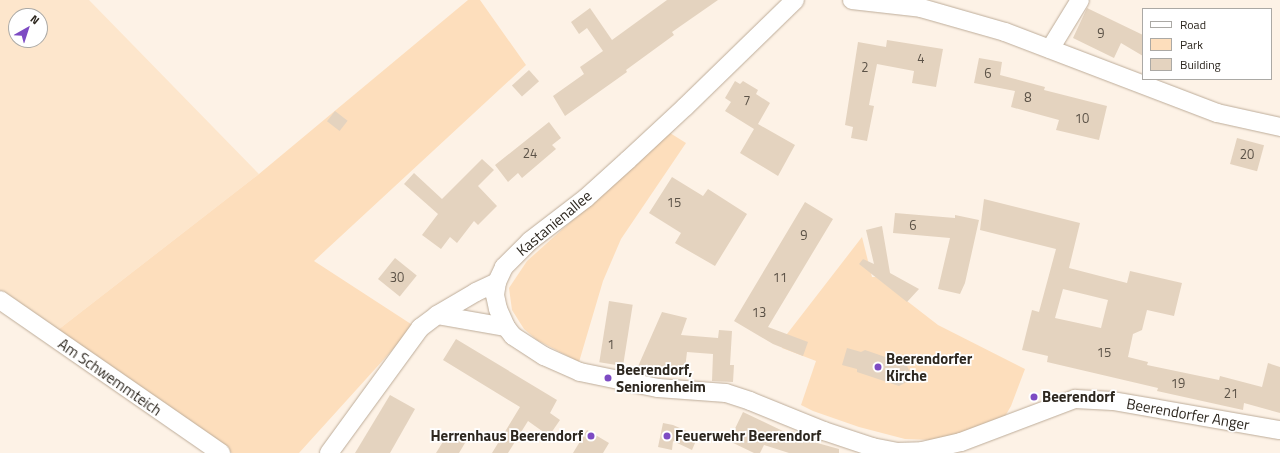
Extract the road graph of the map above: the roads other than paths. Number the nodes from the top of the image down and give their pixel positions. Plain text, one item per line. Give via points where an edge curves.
1 (795, 0) edge
2 (852, 0) edge
3 (1080, 0) edge
4 (1050, 49) junction
5 (1280, 127) edge
6 (497, 282) junction
7 (0, 300) edge
8 (437, 315) junction
9 (506, 327) junction
10 (1280, 430) edge
11 (221, 453) edge
12 (329, 453) edge

1 - 6 street, Kastanienallee via 628,160 586,198 530,241 504,267
2 - 4 street via 921,8 1005,32
3 - 4 street
4 - 5 street via 1217,113
6 - 8 street
6 - 9 street, Beerendorfer Anger via 495,295
7 - 11 street, Am Schwemmteich
8 - 9 street
8 - 12 street via 420,328
9 - 10 street, Beerendorfer Anger via 514,336 544,356 580,372 658,388 726,393 824,431 872,447 897,452 961,442 1075,399 1113,401

